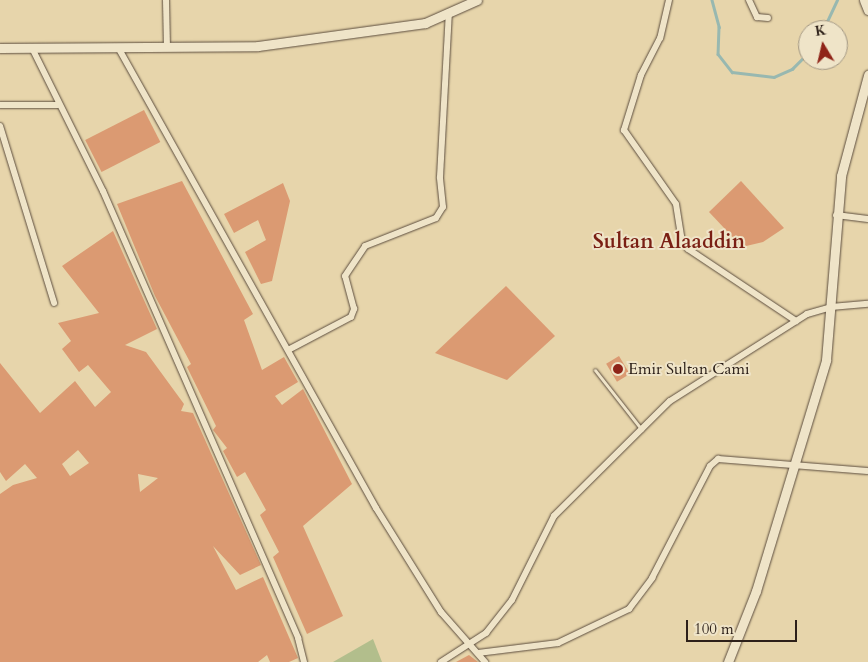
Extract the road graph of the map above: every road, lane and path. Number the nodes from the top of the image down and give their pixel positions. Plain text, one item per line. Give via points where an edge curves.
1 (166, 0) edge
2 (477, 0) edge
3 (668, 0) edge
4 (749, 0) edge
5 (864, 0) edge
6 (868, 10) edge
7 (449, 12) junction
8 (768, 18) dead end
9 (0, 48) edge
10 (32, 48) junction
11 (167, 48) junction
12 (119, 49) junction
13 (868, 75) edge
14 (0, 105) edge
15 (58, 105) junction
16 (0, 126) edge
17 (836, 215) junction
18 (868, 220) edge
19 (54, 303) dead end
20 (868, 304) edge
21 (831, 306) junction
22 (796, 321) junction
23 (290, 349) junction
24 (595, 370) dead end
25 (642, 430) junction
26 (796, 465) junction
27 (868, 471) edge
28 (471, 642) junction
29 (478, 652) junction
30 (304, 662) edge
31 (441, 662) edge
32 (486, 662) edge
33 (728, 662) edge

1 - 11 street
2 - 7 street
3 - 22 street via 660,38 641,75 624,130 676,204 682,240 688,249
4 - 8 street via 757,17
5 - 6 street
7 - 11 street via 425,23 339,36 258,46
7 - 23 street via 440,177 444,207 436,218 365,246 345,276 354,309 351,317
9 - 10 street
10 - 12 street
10 - 15 street
11 - 12 street
12 - 23 street
13 - 17 street via 847,146
14 - 15 street
15 - 30 street via 103,191 298,638
16 - 19 street
17 - 18 street
17 - 21 street
20 - 21 street
21 - 22 street
21 - 26 street via 826,360
22 - 25 street via 670,401
23 - 28 street via 376,508 441,612
24 - 25 lane
25 - 28 street via 554,516 512,600 486,634
26 - 27 street
26 - 29 street via 718,460 710,466 652,578 629,609 558,643
26 - 33 street
28 - 29 street
28 - 31 street
29 - 32 street

